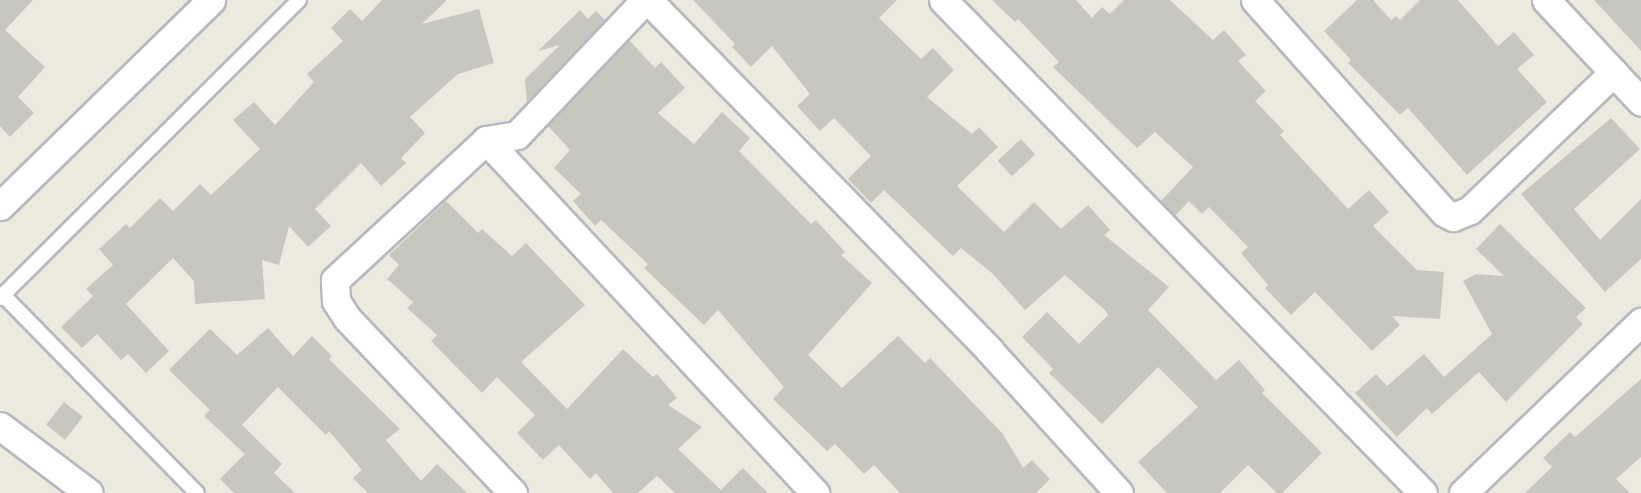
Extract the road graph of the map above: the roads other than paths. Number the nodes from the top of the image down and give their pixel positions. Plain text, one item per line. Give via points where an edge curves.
1 (211, 0) edge
2 (299, 0) edge
3 (647, 0) edge
4 (943, 0) edge
5 (1255, 0) edge
6 (1546, 0) edge
7 (1614, 72) junction
8 (1641, 102) edge
9 (486, 140) junction
10 (0, 206) edge
11 (2, 297) edge
12 (1641, 322) edge
13 (0, 426) edge
14 (89, 493) edge
15 (197, 493) edge
16 (513, 493) edge
17 (814, 493) edge
18 (1119, 493) edge
19 (1423, 493) edge
20 (1463, 493) edge

1 - 10 street
2 - 11 lane
3 - 9 street via 517,135
3 - 18 street via 989,350
4 - 19 street
5 - 7 street via 1445,213 1453,217 1470,210
6 - 7 street
7 - 8 street
9 - 16 street via 335,280 336,301 347,318
9 - 17 street
11 - 15 lane
12 - 20 street
13 - 14 street

